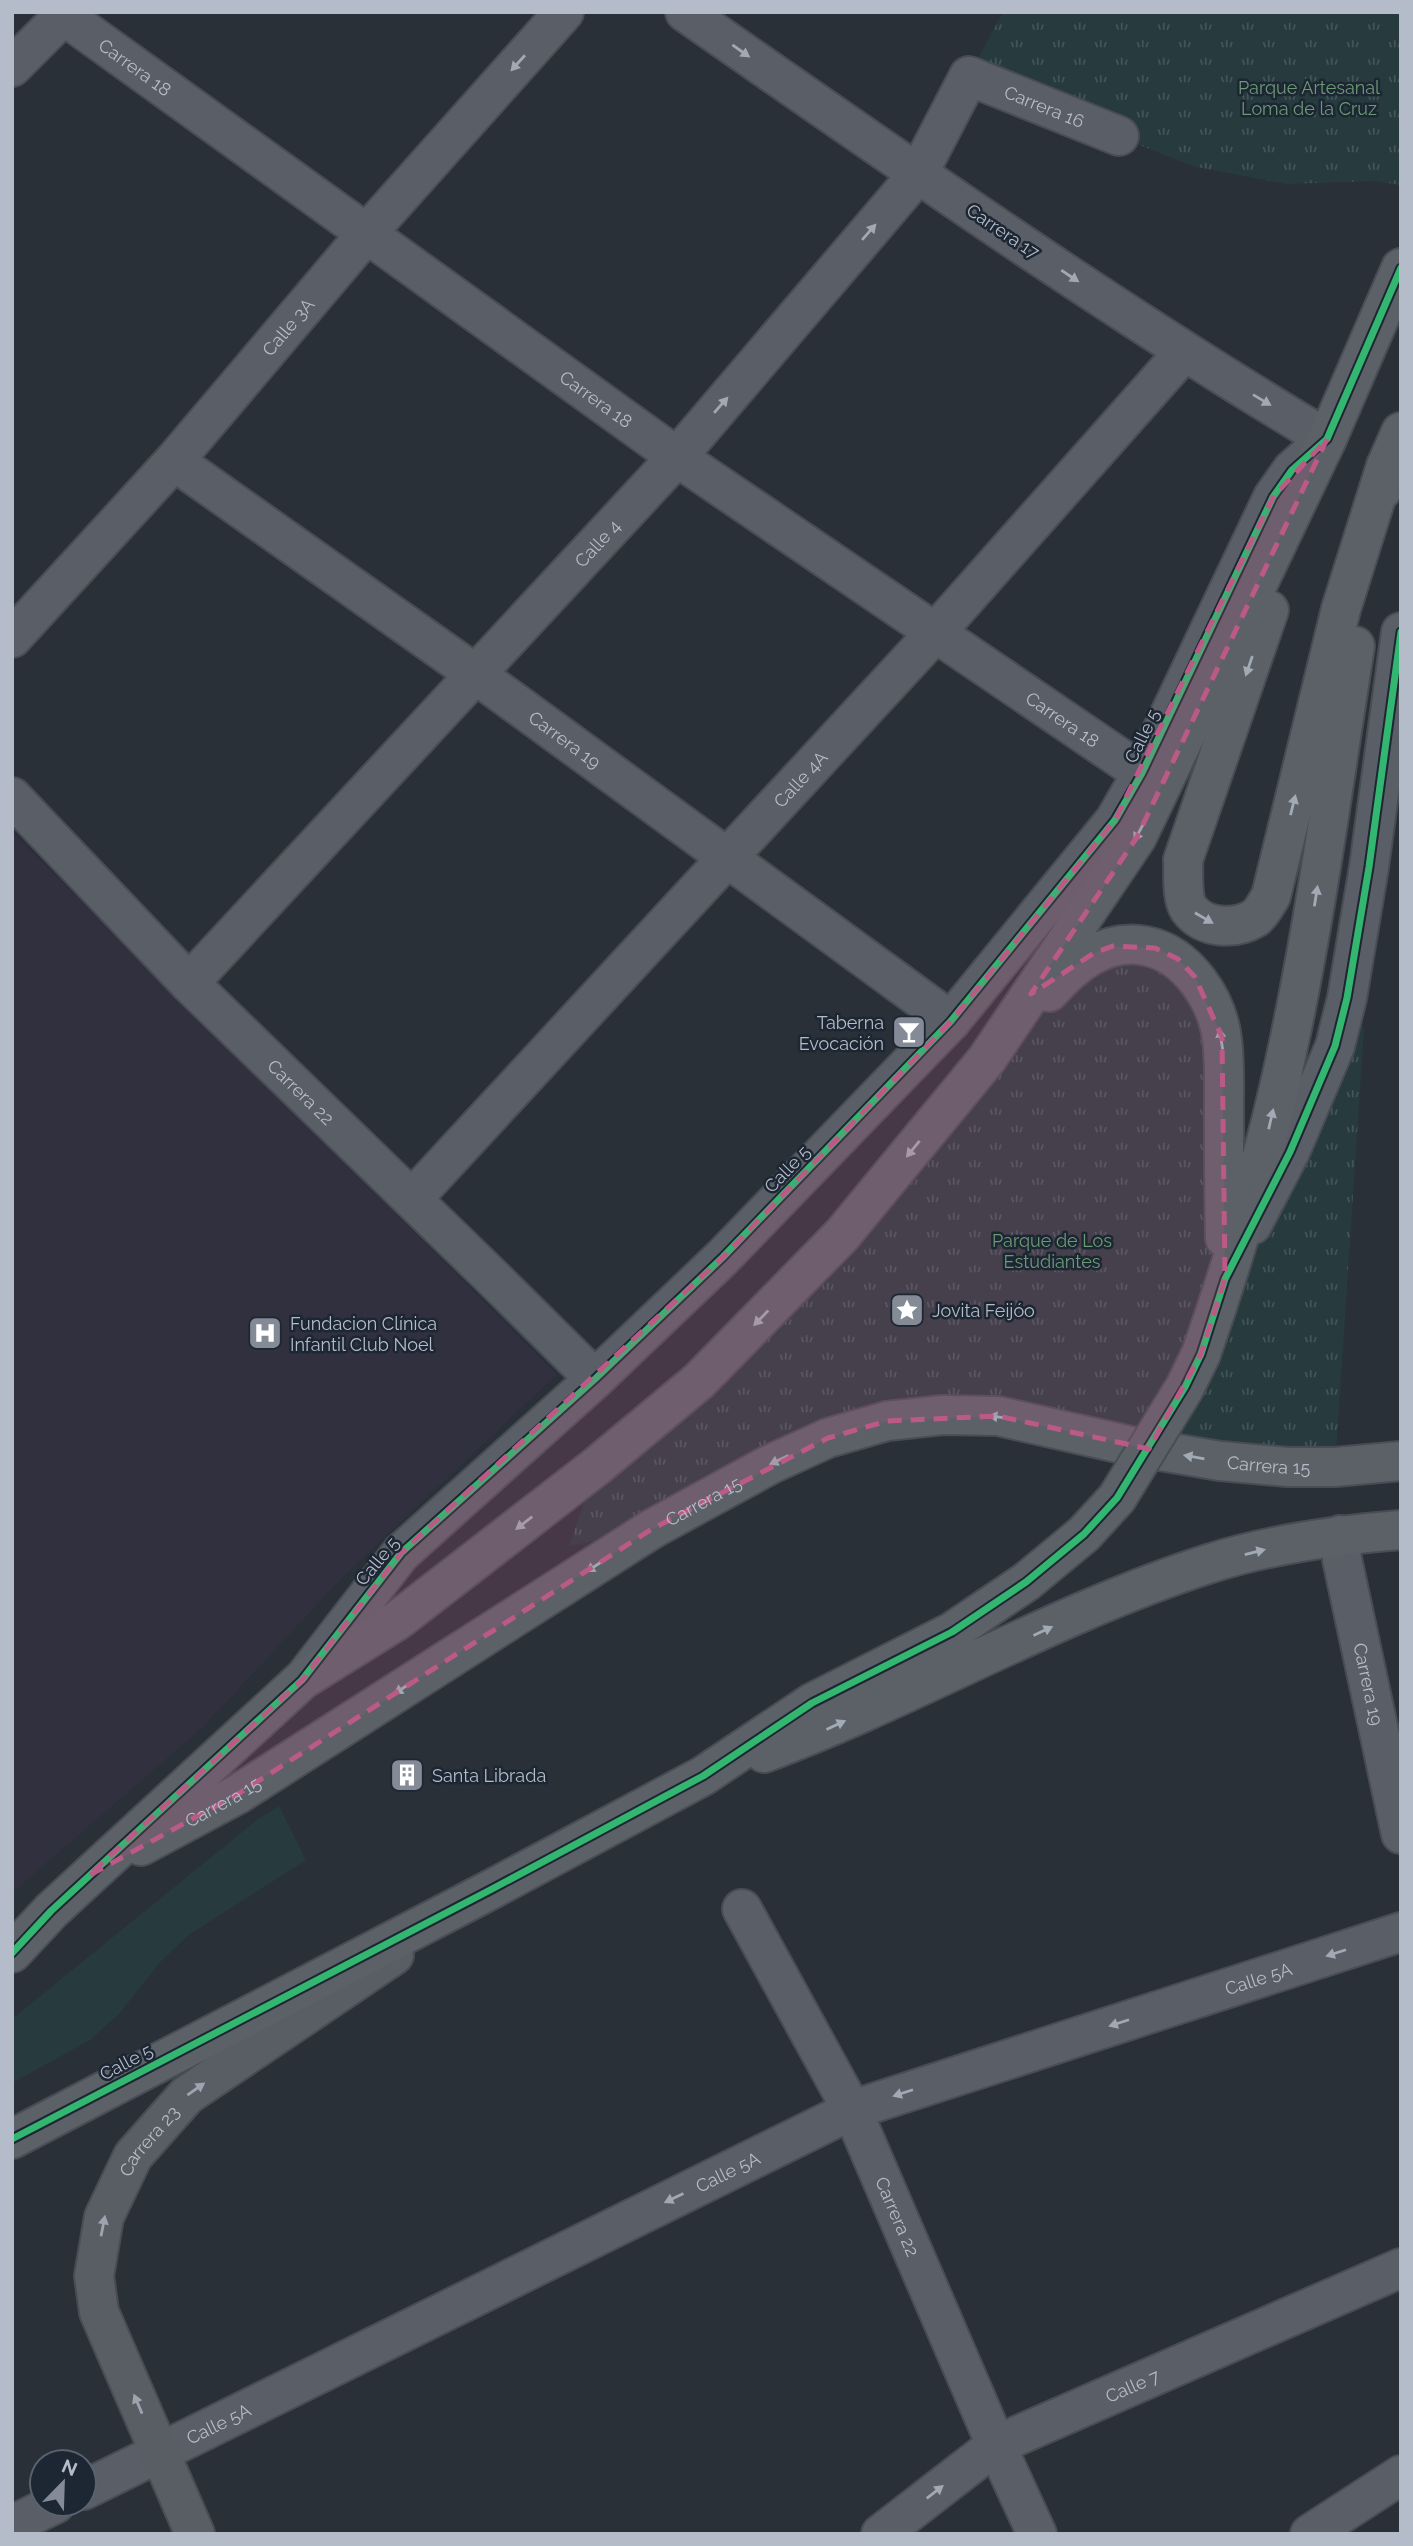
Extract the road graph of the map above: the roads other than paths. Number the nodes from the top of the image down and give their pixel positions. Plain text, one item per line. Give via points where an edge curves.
1 (564, 12) edge
2 (685, 12) edge
3 (63, 13) edge
4 (12, 67) edge
5 (969, 76) joint
6 (1119, 136) dead end
7 (918, 174) junction
8 (367, 233) junction
9 (1401, 268) edge
10 (1184, 352) junction
11 (1327, 439) junction
12 (1393, 449) edge
13 (677, 457) junction
14 (174, 461) junction
15 (1401, 632) edge
16 (935, 633) junction
17 (12, 638) edge
18 (1398, 667) edge
19 (474, 673) junction
20 (1142, 773) junction
21 (12, 797) edge
22 (727, 857) junction
23 (189, 983) junction
24 (951, 1021) junction
25 (987, 1059) junction
26 (412, 1199) junction
27 (1225, 1279) junction
28 (595, 1379) junction
29 (1401, 1461) edge
30 (1401, 1530) edge
31 (1340, 1535) junction
32 (302, 1680) junction
33 (703, 1776) junction
34 (1401, 1834) edge
35 (88, 1876) junction
36 (492, 1889) junction
37 (742, 1909) dead end
38 (1401, 1932) edge
39 (12, 1953) edge
40 (852, 2110) junction
41 (12, 2139) edge
42 (1401, 2268) edge
43 (996, 2445) junction
44 (159, 2453) junction
45 (1401, 2475) edge
46 (98, 2483) edge
47 (28, 2517) edge
48 (12, 2525) edge
49 (195, 2534) edge
50 (881, 2534) edge
51 (1037, 2534) edge
52 (1310, 2534) edge

1 -> 8 street, Calle 3A
2 -> 7 street, Carrera 17
3 - 4 street
3 - 8 street, Carrera 18
5 - 6 street, Carrera 16
5 - 7 street, Calle 4
7 -> 10 street, Carrera 17
13 -> 7 street, Calle 4
8 - 13 street, Carrera 18
8 - 14 street, Calle 3A
9 - 11 main road, Calle 5
10 -> 11 street, Carrera 17
10 - 16 street, Calle 4A
11 -> 12 main road via 1183,859 1188,908 1209,924 1234,926 1257,917 1271,896 1341,609
11 - 20 street, Calle 5 via 1292,470 1273,497
11 -> 25 main road, Calle 5 via 1137,837
27 -> 12 main road, Calle 5 via 1268,1135 1292,1027
13 - 16 street, Carrera 18
13 - 19 street, Calle 4
14 - 17 street, Calle 3A
14 - 19 street, Carrera 19
15 - 18 street, Calle 5
16 - 20 street, Carrera 18
16 - 22 street, Calle 4A
18 - 27 street, Calle 5 via 1348,998 1335,1046 1290,1152
19 - 22 street, Carrera 19
19 - 23 street, Calle 4
20 - 24 street, Calle 5 via 1115,820
21 - 23 street, Carrera 22
22 - 24 street, Carrera 19
22 - 26 street, Calle 4A
23 - 26 street, Carrera 22
24 - 28 street, Calle 5 via 723,1257
27 -> 25 main road via 1222,1037 1212,1004 1178,959 1139,945 1094,953 1066,974
25 -> 32 main road, Calle 5 via 842,1235 699,1381 398,1620
26 - 28 street, Carrera 22
27 - 33 main road, Calle 5, bridge via 1201,1354 1173,1408 1117,1498 1084,1534 1026,1582 952,1632 812,1703
28 - 32 street, Calle 5 via 401,1553
29 -> 35 main road, Carrera 15 via 1335,1467 1220,1461 998,1416 887,1421 828,1438 652,1529 238,1794
30 - 31 main road
33 -> 31 main road via 822,1731 1118,1596 1210,1563
31 - 34 street, Carrera 19
32 - 35 main road, Calle 5
33 - 36 main road, Calle 5
35 - 39 main road, Calle 5
36 - 41 main road, Calle 5
44 -> 36 main road, Carrera 23 via 99,2312 94,2276 104,2217 133,2156 187,2095
37 - 40 street, Carrera 22
38 -> 40 street, Calle 5A
40 - 43 street, Carrera 22
40 -> 44 street, Calle 5A
42 - 43 street, Calle 7
50 -> 43 street, Calle 7
43 - 51 street, Carrera 22
44 - 46 street, Calle 5A
44 - 49 main road, Carrera 23
45 - 52 street
47 - 48 street

